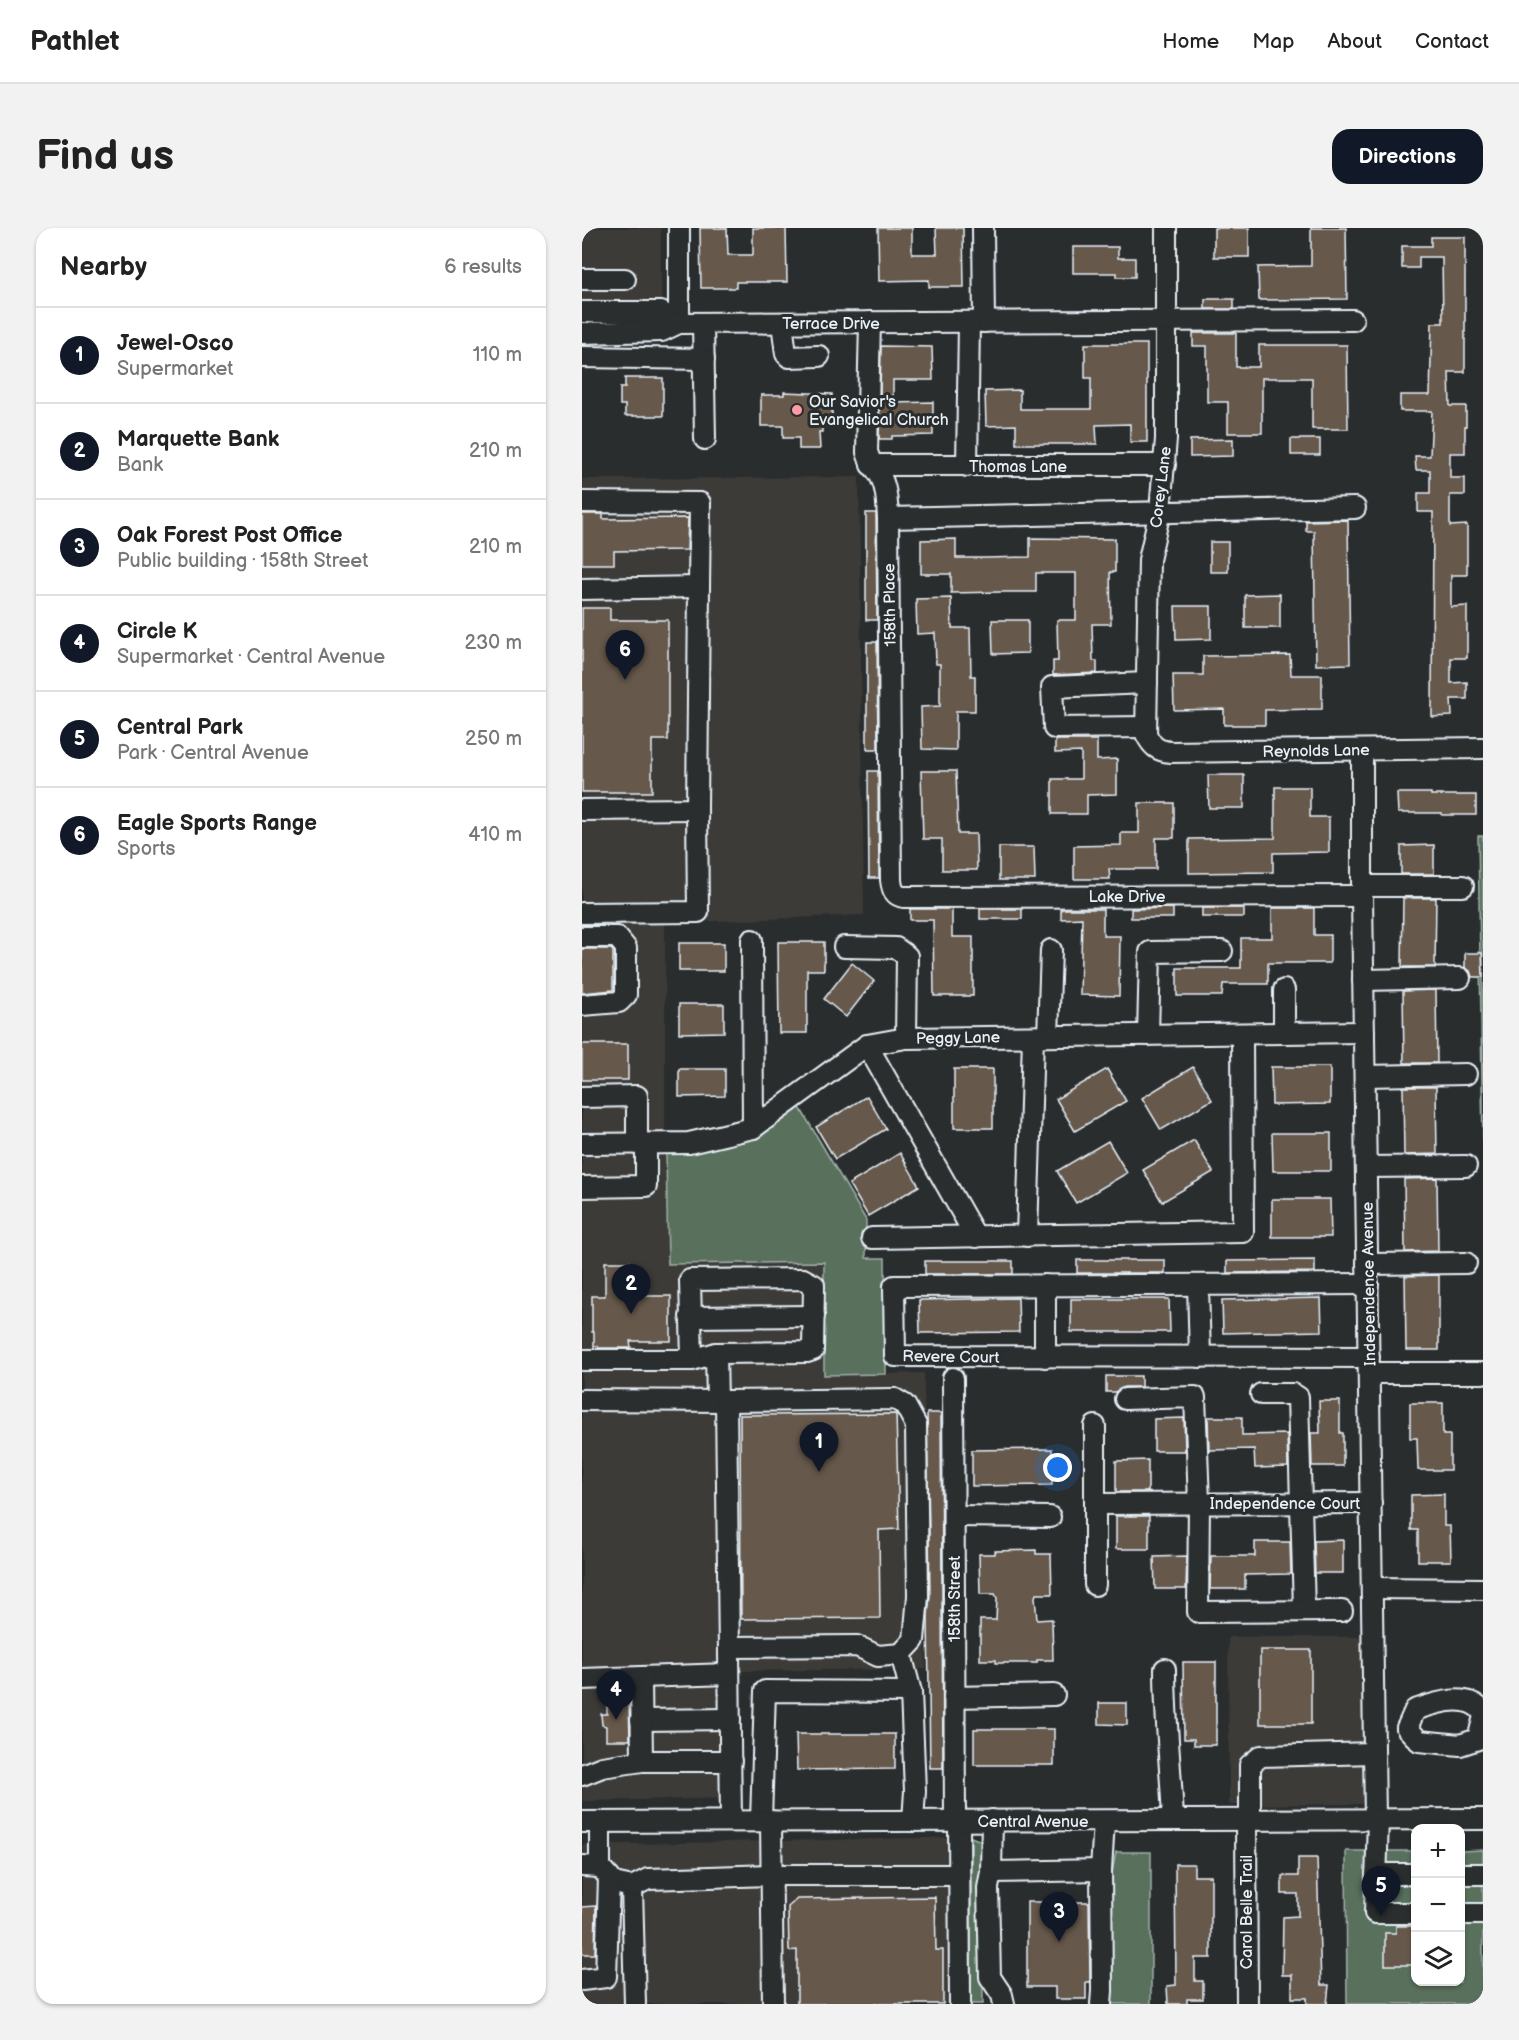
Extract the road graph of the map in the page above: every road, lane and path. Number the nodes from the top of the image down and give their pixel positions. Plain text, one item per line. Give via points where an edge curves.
1 (679, 228) edge
2 (982, 228) edge
3 (1166, 228) edge
4 (582, 279) edge
5 (625, 279) dead end
6 (582, 312) edge
7 (1353, 320) dead end
8 (1167, 321) junction
9 (870, 322) junction
10 (977, 322) junction
11 (679, 323) junction
12 (703, 323) junction
13 (782, 323) junction
14 (582, 333) edge
15 (819, 356) dead end
16 (582, 357) edge
17 (704, 359) junction
18 (705, 439) dead end
19 (871, 465) junction
20 (1165, 465) junction
21 (967, 466) junction
22 (582, 502) edge
23 (1355, 508) dead end
24 (1160, 511) junction
25 (888, 518) junction
26 (699, 587) junction
27 (582, 589) edge
28 (1147, 683) junction
29 (1149, 736) junction
30 (1483, 748) edge
31 (1362, 750) junction
32 (697, 809) junction
33 (582, 810) edge
34 (1463, 886) dead end
35 (1362, 891) junction
36 (894, 892) joint
37 (582, 914) edge
38 (582, 937) edge
39 (752, 940) dead end
40 (844, 947) dead end
41 (1051, 950) dead end
42 (1222, 951) dead end
43 (1460, 978) dead end
44 (1363, 980) junction
45 (1284, 990) dead end
46 (582, 1005) edge
47 (1364, 1032) junction
48 (1242, 1034) junction
49 (1284, 1034) junction
50 (1148, 1035) junction
51 (1040, 1036) junction
52 (906, 1038) junction
53 (867, 1045) junction
54 (1466, 1074) dead end
55 (1365, 1076) junction
56 (582, 1097) edge
57 (753, 1128) junction
58 (582, 1144) edge
59 (641, 1144) junction
60 (1467, 1166) dead end
61 (1366, 1167) junction
62 (582, 1186) edge
63 (1027, 1236) junction
64 (976, 1237) junction
65 (872, 1238) dead end
66 (1466, 1263) dead end
67 (1367, 1264) junction
68 (1198, 1284) junction
69 (1368, 1284) junction
70 (1045, 1285) junction
71 (814, 1316) junction
72 (690, 1317) junction
73 (716, 1353) junction
74 (1045, 1357) junction
75 (1200, 1357) junction
76 (582, 1360) edge
77 (692, 1360) junction
78 (1369, 1365) junction
79 (1483, 1373) edge
80 (953, 1378) dead end
81 (1261, 1394) dead end
82 (1125, 1399) dead end
83 (582, 1400) edge
84 (722, 1401) junction
85 (1095, 1426) dead end
86 (1199, 1503) junction
87 (1300, 1503) junction
88 (1371, 1503) junction
89 (1095, 1504) junction
90 (954, 1516) junction
91 (1050, 1517) dead end
92 (1095, 1585) dead end
93 (1372, 1588) junction
94 (1483, 1589) edge
95 (1304, 1611) junction
96 (1342, 1611) dead end
97 (729, 1647) junction
98 (901, 1654) junction
99 (1165, 1669) dead end
100 (729, 1674) junction
101 (641, 1677) junction
102 (582, 1679) edge
103 (911, 1692) junction
104 (1054, 1695) dead end
105 (954, 1697) junction
106 (1483, 1713) edge
107 (730, 1719) junction
108 (1483, 1719) edge
109 (642, 1720) junction
110 (1407, 1728) junction
111 (1374, 1729) junction
112 (1374, 1753) junction
113 (642, 1761) junction
114 (731, 1761) junction
115 (582, 1775) edge
116 (1376, 1819) junction
117 (1483, 1819) edge
118 (1173, 1820) junction
119 (1248, 1820) junction
120 (731, 1821) junction
121 (766, 1821) junction
122 (913, 1821) junction
123 (957, 1821) junction
124 (992, 1821) junction
125 (1104, 1821) junction
126 (591, 1822) edge
127 (597, 1870) edge
128 (1101, 1870) junction
129 (991, 1872) junction
130 (1376, 1874) junction
131 (1411, 1874) edge
132 (1465, 1874) edge
133 (1483, 1874) edge
134 (771, 1875) junction
135 (959, 1875) junction
136 (632, 1887) junction
137 (1411, 1913) edge
138 (1465, 1914) edge
139 (1483, 1914) edge
140 (582, 1980) edge
141 (629, 2004) edge
142 (635, 2004) edge
143 (774, 2004) edge
144 (960, 2004) edge
145 (1004, 2004) edge
146 (1101, 2004) edge
147 (1247, 2004) edge

1 - 11 street
2 - 10 street
3 - 8 street, Corey Lane
4 - 5 street
6 - 11 street, Terrace Drive via 662,312
7 - 8 street, Terrace Drive
8 - 10 street, Terrace Drive
8 - 20 street, Corey Lane
9 - 10 street, Terrace Drive
9 - 13 street, Terrace Drive
9 - 19 street, 158th Place via 867,452
10 - 21 street
11 - 12 street, Terrace Drive
11 - 14 street, Terrace Drive via 662,331
12 - 13 street, Terrace Drive
12 - 17 street
13 - 15 street via 789,357
16 - 17 street
17 - 18 street
19 - 21 street, Thomas Lane
19 - 25 street, 158th Place via 880,475 886,492
20 - 21 street, Thomas Lane
20 - 24 street, Corey Lane
22 - 26 street via 700,503
23 - 24 street
24 - 25 street
24 - 28 street, Corey Lane via 1149,560
25 - 36 street, 158th Place
26 - 27 street
26 - 32 street
28 - 29 street, Corey Lane
28 - 29 street, Reynolds Lane via 1052,687 1054,728
29 - 31 street, Reynolds Lane via 1161,751 1171,752
30 - 31 street, Reynolds Lane
31 - 35 street, Independence Avenue
32 - 33 street
32 - 37 street via 698,912
34 - 35 street, Lake Drive
35 - 36 street, Lake Drive via 904,897
35 - 44 street, Independence Avenue
38 - 46 street via 617,937 626,948 626,995 619,1002
39 - 57 street
40 - 52 street via 896,948 907,956
41 - 51 street
42 - 50 street via 1150,952
43 - 44 street
44 - 47 street, Independence Avenue
45 - 49 street
47 - 49 street, Peggy Lane
47 - 55 street, Independence Avenue
48 - 49 street, Peggy Lane
48 - 50 street, Peggy Lane
48 - 63 street via 1243,1232
50 - 51 street, Peggy Lane
51 - 52 street, Peggy Lane
51 - 63 street
52 - 53 street, Peggy Lane
53 - 57 street, Peggy Lane
53 - 64 street
54 - 55 street
55 - 61 street, Independence Avenue
56 - 59 street via 637,1096
57 - 59 street, Peggy Lane via 689,1143
58 - 59 street, Peggy Lane
59 - 62 street via 646,1186
60 - 61 street
61 - 67 street, Independence Avenue
63 - 64 street
64 - 65 street
66 - 67 street
67 - 69 street, Independence Avenue
68 - 69 street, Revere Court
68 - 70 street, Revere Court
68 - 75 street
69 - 78 street, Independence Avenue
70 - 74 street
70 - 74 street, Revere Court via 894,1286 895,1356
71 - 72 street
71 - 72 street via 814,1285 803,1280 690,1280
71 - 73 street via 813,1350
72 - 77 street
73 - 77 street
73 - 84 street
74 - 75 street, Revere Court
75 - 78 street, Revere Court
76 - 77 street
78 - 79 street, Revere Court
78 - 88 street, Independence Avenue
80 - 90 street, 158th Street
81 - 87 street via 1298,1397
82 - 86 street via 1195,1397
83 - 84 street
84 - 97 street
84 - 98 street via 895,1399 906,1404 916,1425 918,1596 914,1640
85 - 89 street
86 - 87 street, Independence Court
86 - 89 street, Independence Court
86 - 95 street via 1198,1612
87 - 88 street, Independence Court
87 - 95 street
88 - 93 street, Independence Avenue
89 - 92 street
90 - 91 street
90 - 105 street, 158th Street
93 - 94 street
93 - 111 street, Independence Avenue
95 - 96 street
97 - 98 street via 857,1646 878,1656
97 - 100 street
98 - 103 street
99 - 118 street
100 - 101 street
100 - 107 street
101 - 102 street
101 - 109 street
103 - 121 street via 765,1691
103 - 122 street
104 - 105 street
105 - 123 street, 158th Street
106 - 110 street via 1479,1705 1467,1700 1433,1703 1415,1710
107 - 109 street
107 - 114 street
108 - 110 street via 1478,1739 1460,1745 1419,1741
109 - 113 street
110 - 111 street
111 - 112 street, Independence Avenue
112 - 116 street, Independence Avenue
112 - 119 street, Carol Belle Trail via 1261,1756 1250,1766
113 - 114 street
113 - 115 street via 602,1767
114 - 120 street
116 - 117 street, Central Avenue
116 - 119 street, Central Avenue
116 - 130 street, Independence Avenue
118 - 119 street, Central Avenue
118 - 125 street, Central Avenue
119 - 147 street, Carol Belle Trail
120 - 121 street, Central Avenue
120 - 126 street, Central Avenue
121 - 122 street, Central Avenue
121 - 134 street
122 - 123 street, Central Avenue
123 - 124 street, Central Avenue
123 - 135 street, 158th Street
124 - 125 street, Central Avenue
124 - 129 street
125 - 128 street
126 - 127 street
127 - 136 street via 614,1883
127 - 140 street via 606,1977
128 - 129 street
128 - 146 street
129 - 145 street via 990,1977
130 - 131 street
130 - 137 street, Independence Avenue via 1375,1913
132 - 133 street
134 - 135 street
134 - 136 street via 648,1879
134 - 143 street
135 - 144 street, 158th Street
136 - 142 street
138 - 139 street
141 - 142 street

